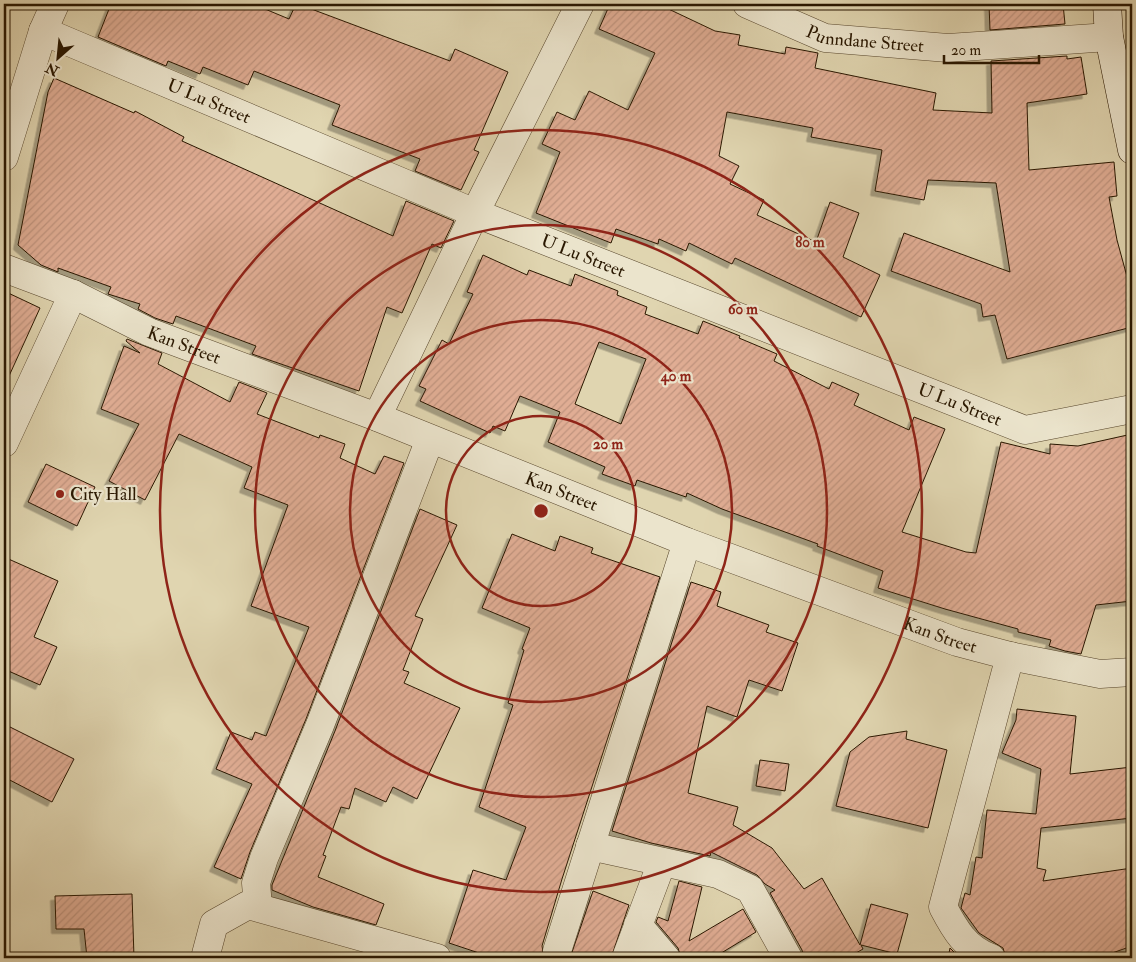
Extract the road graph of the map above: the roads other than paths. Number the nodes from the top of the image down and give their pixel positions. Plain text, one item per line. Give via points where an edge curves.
1 (55, 4) edge
2 (580, 4) edge
3 (747, 4) edge
4 (1107, 4) edge
5 (43, 31) junction
6 (1109, 37) junction
7 (1132, 150) edge
8 (4, 157) edge
9 (475, 213) junction
10 (4, 268) edge
11 (73, 294) junction
12 (1132, 408) edge
13 (377, 417) junction
14 (430, 439) junction
15 (4, 443) edge
16 (687, 542) junction
17 (1010, 656) junction
18 (1132, 672) edge
19 (590, 846) junction
20 (662, 862) junction
21 (258, 907) junction
22 (638, 925) junction
23 (556, 950) dead end
24 (205, 958) edge
25 (436, 958) edge
26 (626, 958) edge
27 (666, 958) edge
28 (788, 958) edge
29 (991, 958) edge

1 - 5 street
2 - 9 street
3 - 6 street, Punndane Street via 825,38 948,48
4 - 6 street
5 - 8 street
5 - 9 street, U Lu Street
6 - 7 street
9 - 12 street, U Lu Street via 1025,430
9 - 13 street
10 - 11 street, Kan Street
11 - 13 street, Kan Street via 148,332
11 - 15 street
13 - 14 street, Kan Street
14 - 16 street, Kan Street
14 - 21 street via 320,725 264,858 256,883
16 - 17 street, Kan Street via 957,642
16 - 19 street
17 - 18 street, Kan Street via 1100,674
17 - 29 street via 943,907 957,934 978,954
19 - 20 street
19 - 23 street
20 - 22 street
20 - 28 street via 718,874 750,889
21 - 24 street via 248,905 214,924
21 - 25 street
22 - 26 street
22 - 27 street

